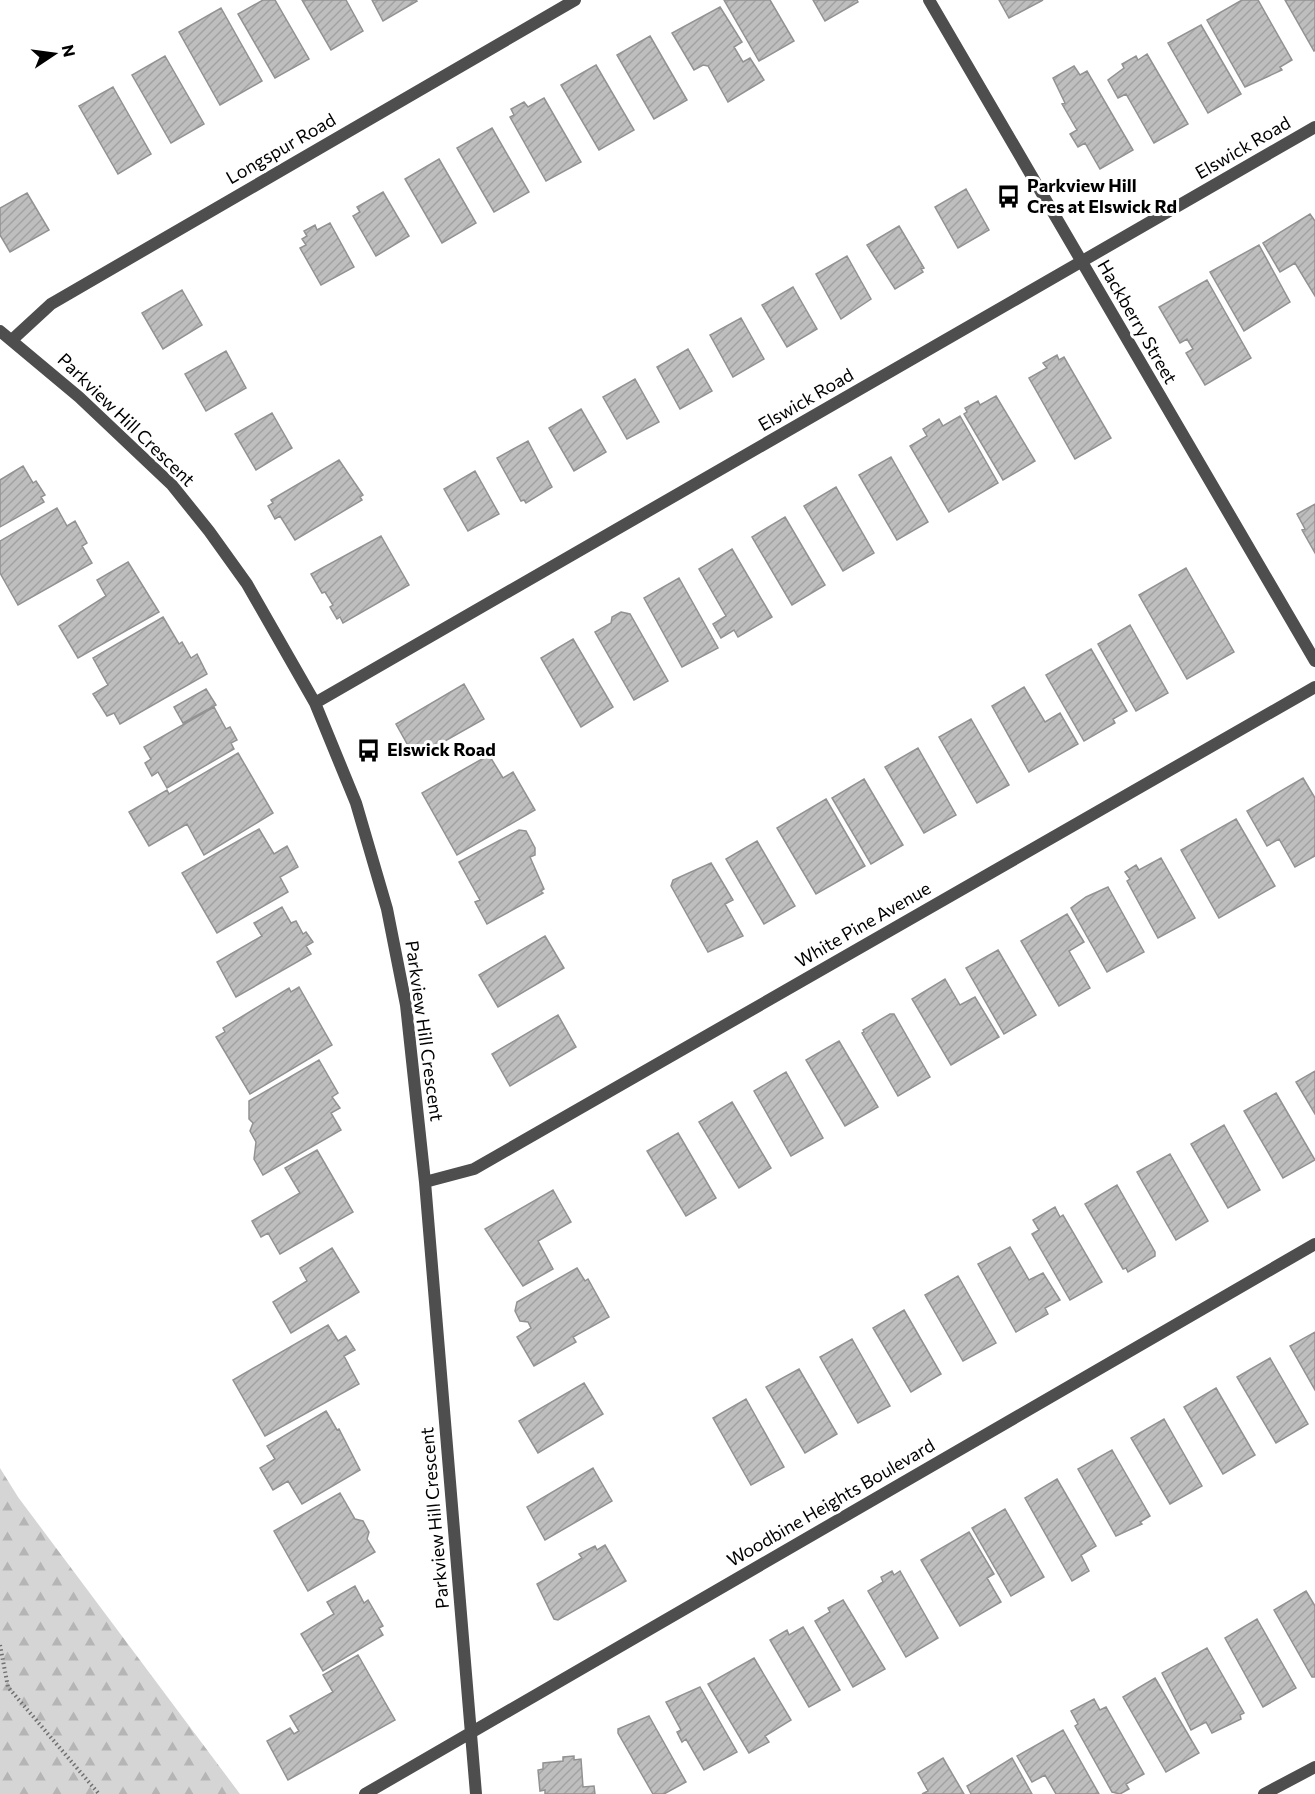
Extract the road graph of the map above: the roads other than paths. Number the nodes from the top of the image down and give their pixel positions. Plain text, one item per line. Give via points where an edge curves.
1 (574, 0) edge
2 (929, 0) edge
3 (1315, 127) edge
4 (1081, 261) junction
5 (0, 332) edge
6 (13, 339) junction
7 (1315, 661) edge
8 (1315, 687) edge
9 (315, 703) junction
10 (425, 1182) junction
11 (1315, 1244) edge
12 (471, 1734) junction
13 (1315, 1767) edge
14 (365, 1794) edge
15 (476, 1794) edge
16 (1264, 1794) edge

1 - 6 street, Longspur Road via 51,304
2 - 4 street, Hackberry Street
3 - 4 street, Elswick Road
4 - 7 street, Hackberry Street
4 - 9 street, Elswick Road
5 - 6 street, Parkview Hill Crescent
6 - 9 street, Parkview Hill Crescent via 172,485 247,584
8 - 10 street, White Pine Avenue via 474,1169
9 - 10 street, Parkview Hill Crescent via 356,803 387,909 406,1005
10 - 12 street, Parkview Hill Crescent
11 - 12 street, Woodbine Heights Boulevard
12 - 14 street, Woodbine Heights Boulevard
12 - 15 street, Parkview Hill Crescent
13 - 16 street

